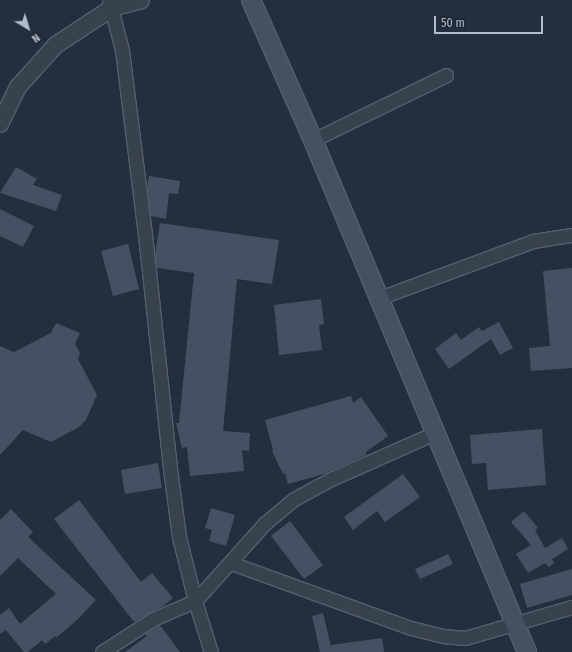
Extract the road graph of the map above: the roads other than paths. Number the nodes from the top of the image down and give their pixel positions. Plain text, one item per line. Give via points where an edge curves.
1 (141, 0) edge
2 (251, 0) edge
3 (111, 4) edge
4 (446, 75) dead end
5 (0, 124) edge
6 (313, 140) junction
7 (572, 235) edge
8 (379, 298) junction
9 (435, 433) junction
10 (231, 563) junction
11 (195, 600) junction
12 (572, 607) edge
13 (517, 624) junction
14 (102, 652) edge
15 (211, 652) edge
16 (527, 652) edge

1 - 3 street
2 - 6 main road
3 - 5 street via 56,45 18,87
3 - 11 street via 122,50 179,537
4 - 6 street
6 - 8 main road
7 - 8 street via 533,241
8 - 9 main road
9 - 10 street via 330,479 294,499 264,524
9 - 13 main road
10 - 11 street
10 - 13 street via 411,628 444,636 465,638
11 - 14 street via 153,619
11 - 15 street
12 - 13 street
13 - 16 main road

